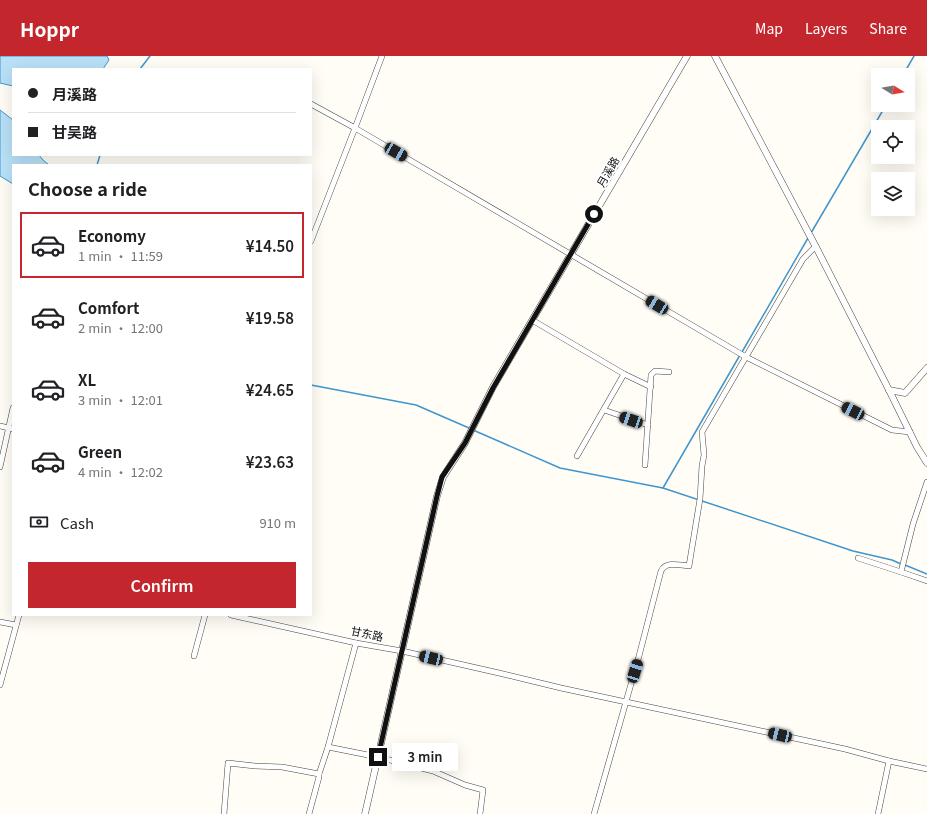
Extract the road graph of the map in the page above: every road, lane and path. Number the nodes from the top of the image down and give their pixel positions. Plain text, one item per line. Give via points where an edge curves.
1 (382, 56) edge
2 (687, 56) edge
3 (715, 56) edge
4 (312, 105) edge
5 (356, 128) junction
6 (312, 239) edge
7 (816, 246) junction
8 (571, 254) junction
9 (532, 320) junction
10 (742, 355) junction
11 (927, 368) edge
12 (669, 372) dead end
13 (624, 374) junction
14 (651, 387) junction
15 (890, 390) junction
16 (604, 410) junction
17 (12, 418) edge
18 (648, 425) junction
19 (0, 426) edge
20 (11, 429) edge
21 (910, 432) junction
22 (577, 456) dead end
23 (927, 463) edge
24 (645, 465) dead end
25 (0, 467) edge
26 (927, 482) edge
27 (858, 558) dead end
28 (903, 567) junction
29 (927, 581) edge
30 (19, 616) edge
31 (205, 616) edge
32 (235, 616) edge
33 (0, 622) edge
34 (16, 625) junction
35 (356, 643) junction
36 (402, 651) junction
37 (194, 656) dead end
38 (0, 685) edge
39 (626, 701) junction
40 (328, 747) junction
41 (378, 757) junction
42 (889, 761) junction
43 (927, 769) edge
44 (319, 774) junction
45 (224, 814) edge
46 (309, 814) edge
47 (365, 814) edge
48 (480, 814) edge
49 (594, 814) edge
50 (878, 814) edge

1 - 5 street
2 - 8 street, 月溪路
3 - 7 street
4 - 5 street
5 - 6 street
5 - 8 street
7 - 10 street via 803,259
7 - 15 street
8 - 9 street, 月溪路
8 - 10 street
9 - 13 street
9 - 36 street, 月溪路 via 465,443 442,477
10 - 21 street via 892,430
10 - 39 street via 702,432 704,455 699,510 689,566 668,564 661,570
11 - 15 street via 905,393
12 - 14 street via 653,372
13 - 14 street
13 - 16 street
14 - 18 street
15 - 21 street
16 - 18 street
16 - 22 street
17 - 20 street
18 - 24 street
19 - 20 street
20 - 25 street
21 - 23 street
26 - 28 street via 913,524
27 - 28 street
28 - 29 street
30 - 34 street
31 - 37 street
32 - 35 street, 甘东路
33 - 34 street
34 - 38 street
35 - 36 street, 甘东路
35 - 40 street
36 - 39 street, 甘东路
36 - 41 street, 月溪路
39 - 42 street, 甘东路
39 - 49 street
40 - 41 street
40 - 44 street
41 - 47 street, 月溪路
41 - 48 street via 432,771 483,790
42 - 43 street, 甘东路
42 - 50 street
44 - 45 street via 282,767 228,763
44 - 46 street

